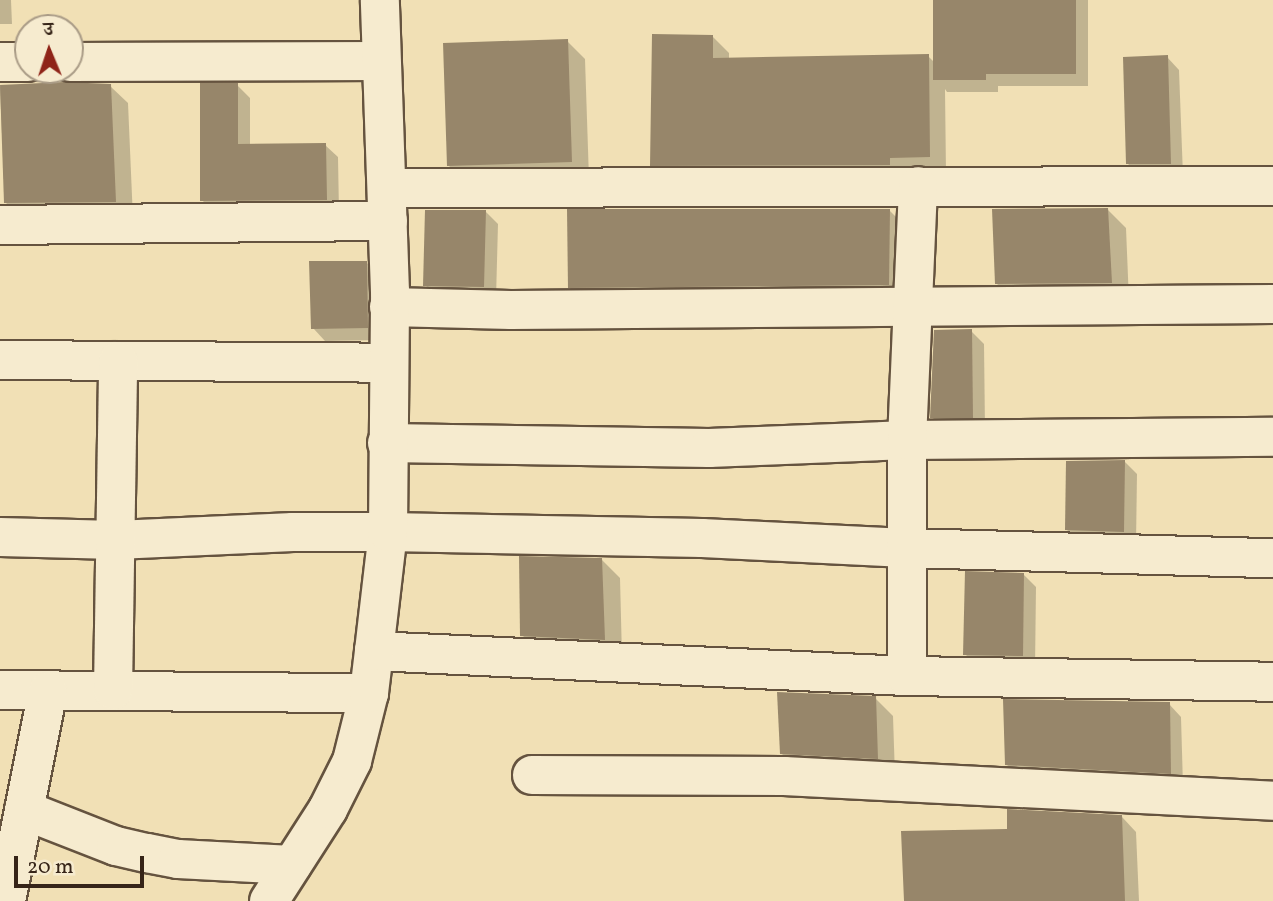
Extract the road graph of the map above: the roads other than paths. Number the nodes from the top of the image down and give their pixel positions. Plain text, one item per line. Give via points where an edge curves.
1 (380, 0) edge
2 (381, 61) junction
3 (84, 62) edge
4 (918, 186) junction
5 (1273, 186) edge
6 (387, 204) junction
7 (0, 225) edge
8 (1273, 304) edge
9 (390, 307) junction
10 (912, 307) junction
11 (0, 360) edge
12 (118, 361) junction
13 (390, 363) junction
14 (1273, 437) edge
15 (907, 440) junction
16 (387, 443) junction
17 (388, 532) junction
18 (0, 537) edge
19 (116, 540) junction
20 (906, 548) junction
21 (1273, 558) edge
22 (374, 651) junction
23 (907, 676) junction
24 (1273, 682) edge
25 (0, 690) edge
26 (113, 690) junction
27 (48, 691) junction
28 (369, 693) junction
29 (532, 775) dead end
30 (1273, 801) edge
31 (24, 810) junction
32 (292, 865) junction
33 (6, 901) edge
34 (269, 901) edge

1 - 2 street
2 - 3 street
2 - 6 street
4 - 5 street
4 - 6 street
4 - 10 street
6 - 7 street
6 - 9 street
8 - 10 street
9 - 10 street
9 - 13 street
10 - 15 street
11 - 12 street
12 - 13 street
12 - 19 street
13 - 16 street
14 - 15 street
15 - 16 street via 709,448
15 - 20 street
16 - 17 street
17 - 19 street
17 - 20 street via 702,538
17 - 22 street
18 - 19 street
19 - 26 street
20 - 21 street
20 - 23 street
22 - 23 street
22 - 28 street
23 - 24 street
25 - 27 street
26 - 27 street
26 - 28 street
27 - 31 street
28 - 32 street via 352,761
29 - 30 street via 784,776
31 - 32 street via 116,846 147,853
31 - 33 street
32 - 34 street

